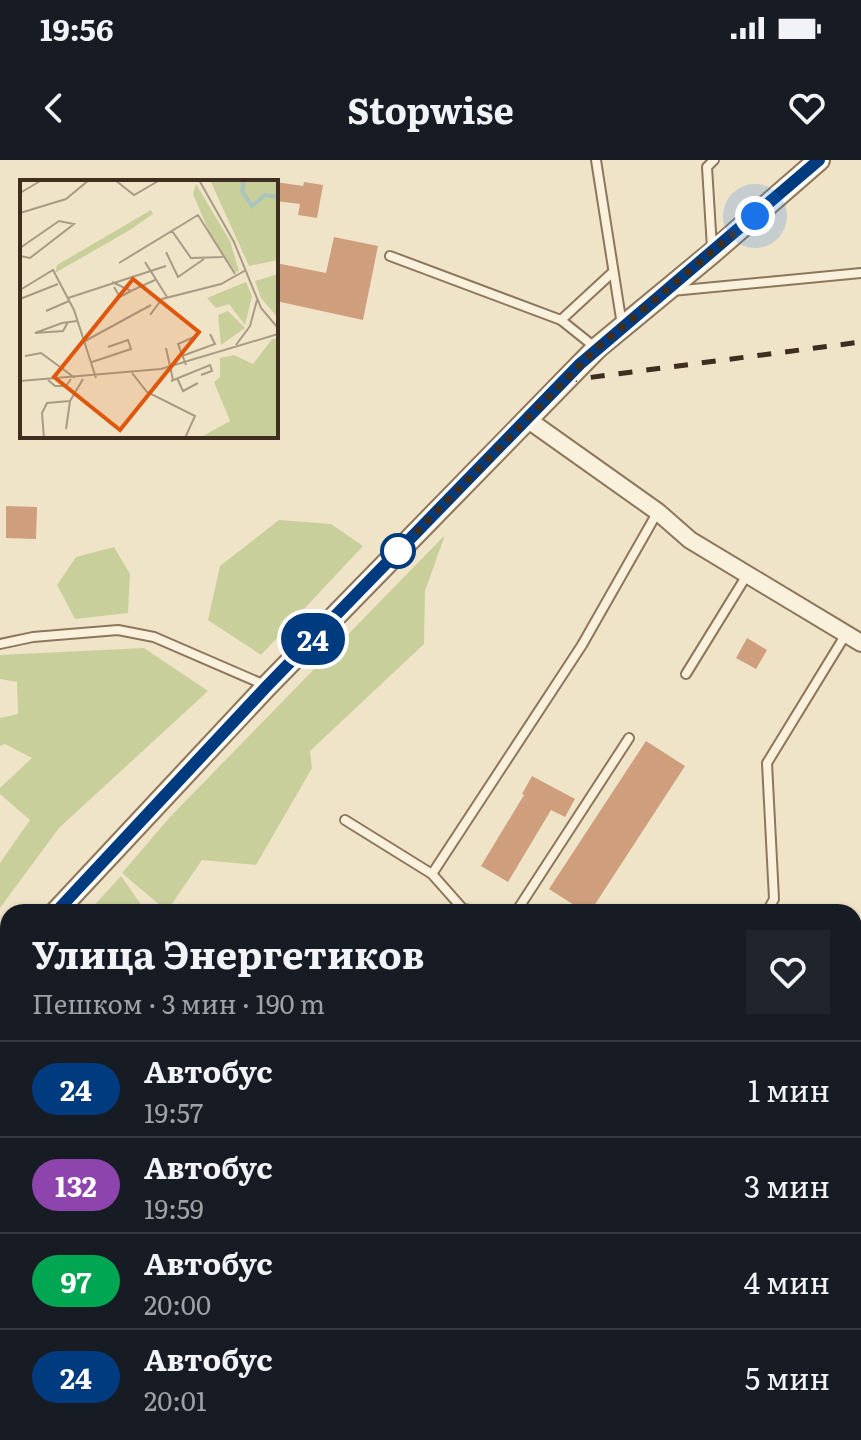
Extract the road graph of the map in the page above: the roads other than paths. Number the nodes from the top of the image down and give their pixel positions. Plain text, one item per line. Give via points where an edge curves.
1 (596, 160) edge
2 (714, 160) edge
3 (819, 160) edge
4 (712, 253) junction
5 (390, 256) dead end
6 (613, 272) junction
7 (861, 273) edge
8 (664, 292) junction
9 (561, 320) junction
10 (622, 325) junction
11 (597, 348) junction
12 (527, 419) junction
13 (658, 512) junction
14 (747, 574) junction
15 (854, 639) edge
16 (0, 644) edge
17 (686, 674) dead end
18 (267, 686) junction
19 (629, 738) dead end
20 (345, 820) dead end
21 (432, 874) junction
22 (63, 904) edge
23 (459, 904) edge
24 (521, 904) edge
25 (771, 904) edge

1 - 6 lane
2 - 4 lane via 707,167
3 - 4 street
4 - 8 street
5 - 9 lane
6 - 9 lane
6 - 10 lane
7 - 8 lane
8 - 10 street
9 - 11 lane
10 - 11 street
11 - 12 street
12 - 13 street
12 - 18 street
13 - 14 street via 690,540
13 - 21 lane via 582,645
14 - 15 street
14 - 17 lane
15 - 25 lane via 767,763
16 - 18 lane via 118,630 154,637
18 - 22 street
19 - 24 lane
20 - 21 lane
21 - 23 lane

